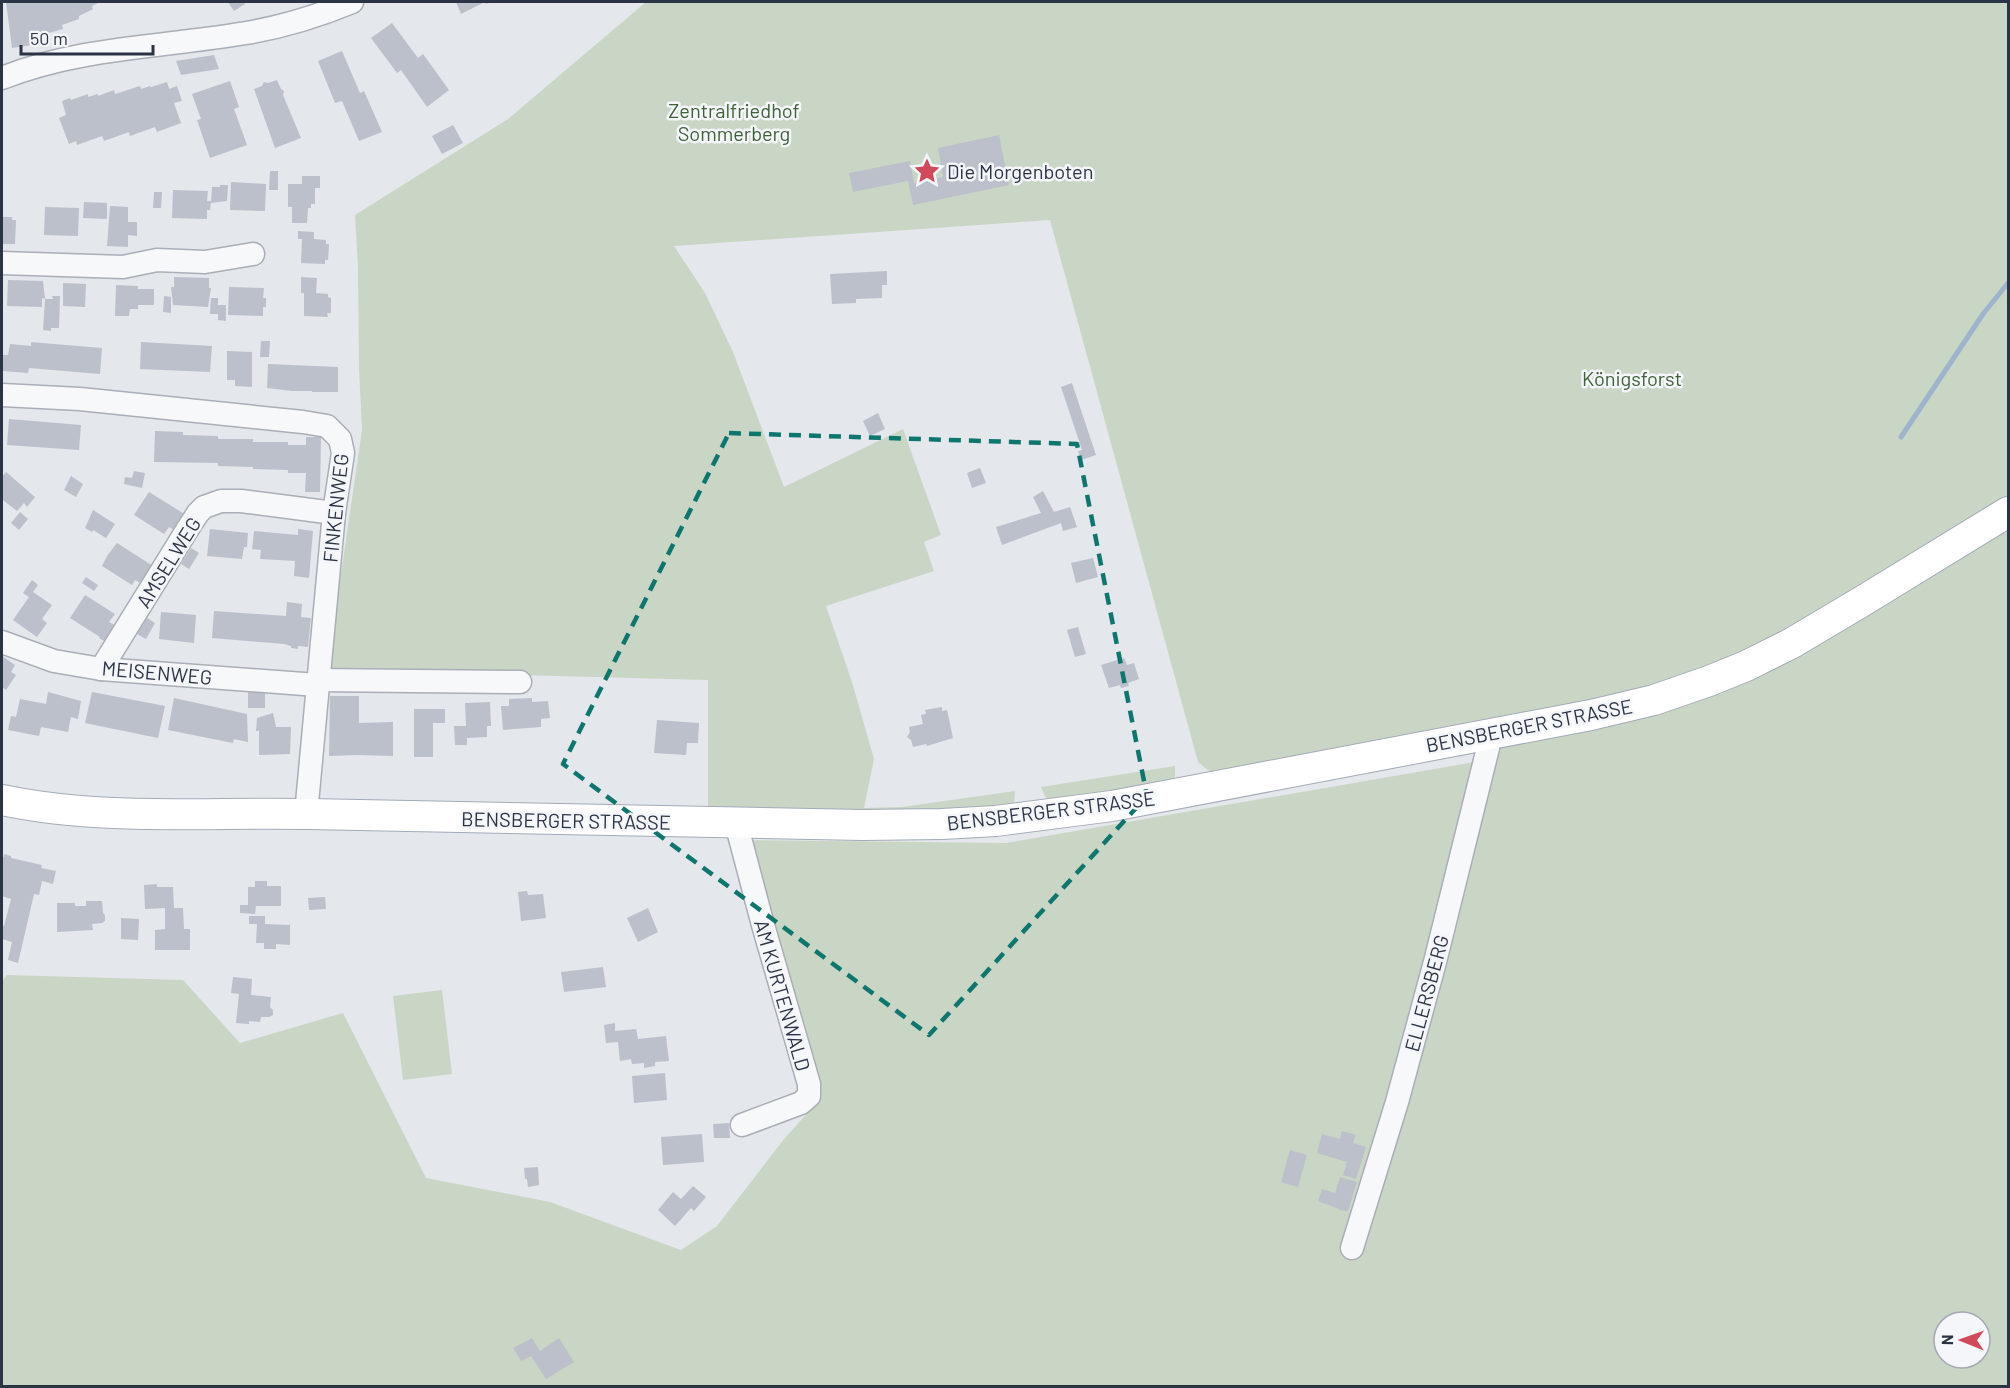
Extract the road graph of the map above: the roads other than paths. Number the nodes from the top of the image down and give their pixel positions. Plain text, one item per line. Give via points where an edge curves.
1 (352, 2) edge
2 (2, 78) edge
3 (252, 254) dead end
4 (2, 263) edge
5 (2, 395) edge
6 (2008, 512) edge
7 (334, 513) junction
8 (2, 642) edge
9 (101, 669) junction
10 (317, 682) junction
11 (520, 682) dead end
12 (1486, 735) junction
13 (2, 800) edge
14 (306, 814) junction
15 (736, 823) junction
16 (742, 1125) dead end
17 (1352, 1248) dead end

1 - 2 street via 306,19 247,33 89,53
3 - 4 street via 205,262 156,260 123,267
5 - 7 street, FINKENWEG via 80,399 327,426 340,439 343,453
6 - 12 main road, BENSBERGER STRASSE via 1792,643 1746,666 1654,699
7 - 9 street, AMSELWEG via 241,501 221,501 204,507
7 - 10 street, FINKENWEG
8 - 9 street, MEISENWEG via 54,661
9 - 10 street, MEISENWEG
10 - 11 street
10 - 14 street, FINKENWEG
12 - 15 main road, BENSBERGER STRASSE via 1112,806 996,821 942,825
12 - 17 street, ELLERSBERG via 1488,748 1435,962
13 - 14 main road, BENSBERGER STRASSE via 67,812
14 - 15 main road, BENSBERGER STRASSE
15 - 16 street, AM KURTENWALD via 809,1084 809,1096 801,1103

